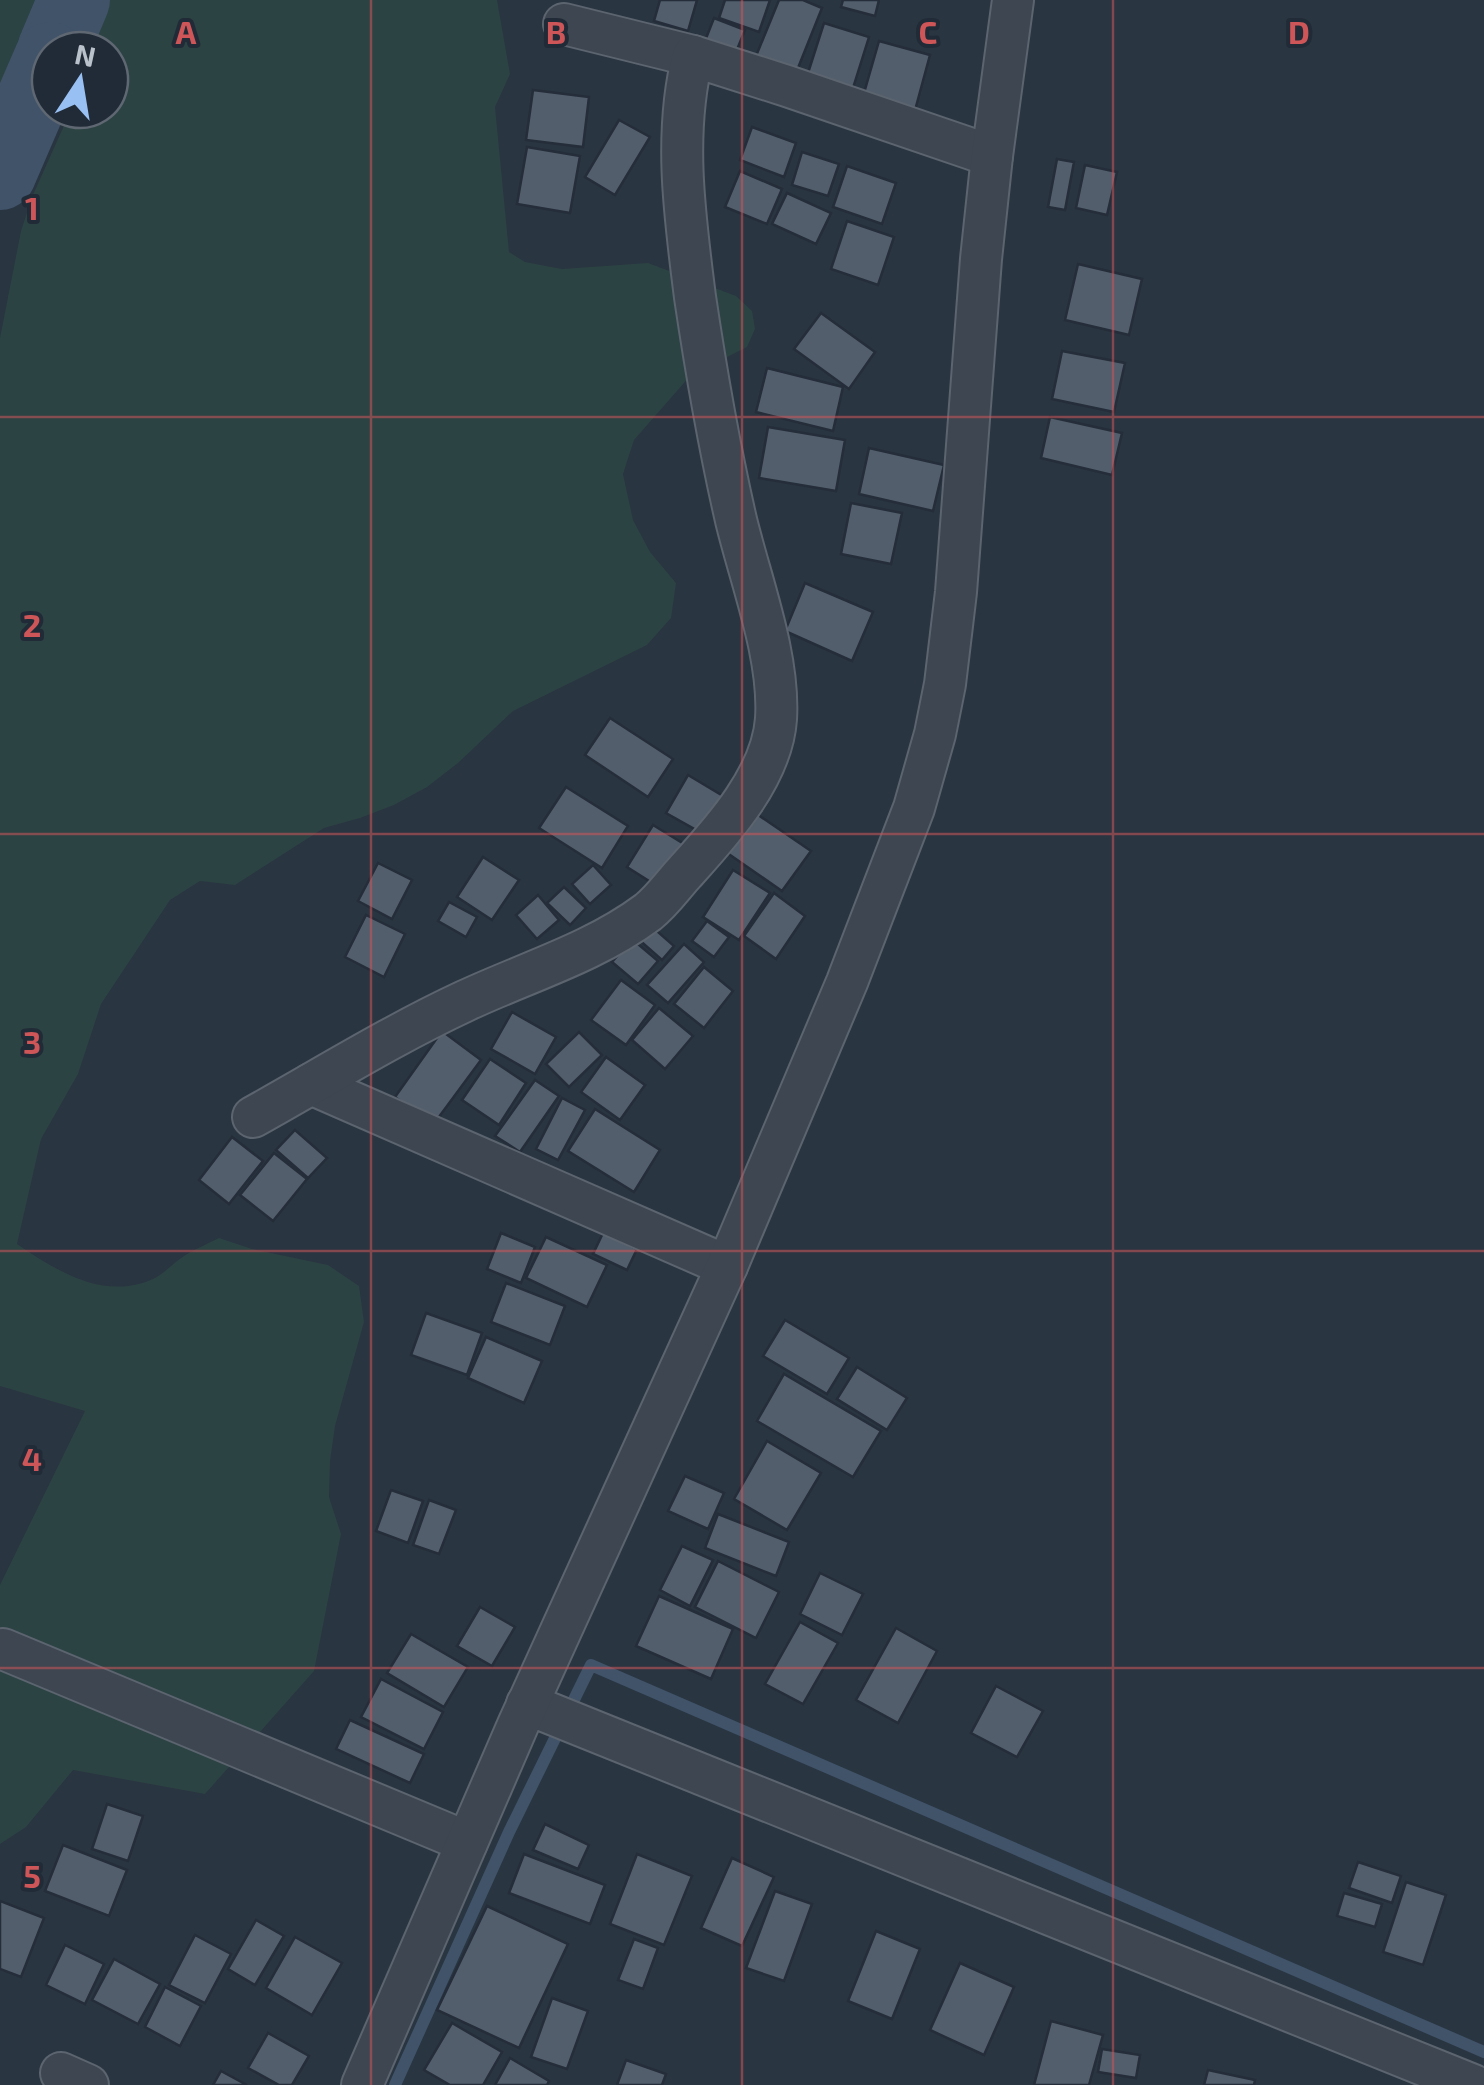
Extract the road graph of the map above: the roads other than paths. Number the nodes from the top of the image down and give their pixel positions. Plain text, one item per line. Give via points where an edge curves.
1 (1013, 0) edge
2 (564, 24) dead end
3 (693, 56) junction
4 (992, 156) junction
5 (311, 1084) junction
6 (253, 1117) dead end
7 (726, 1266) junction
8 (3, 1649) dead end
9 (538, 1708) junction
10 (467, 1842) junction
11 (362, 2085) edge
12 (1473, 2085) edge

1 - 4 street
2 - 3 street
3 - 4 street
3 - 5 street via 683,106 687,234 704,362 774,667 776,722 764,763 750,791 652,910
4 - 7 street via 956,592 935,734 847,982
5 - 6 street
5 - 7 street
7 - 9 street
8 - 10 street
9 - 10 street
9 - 12 street
10 - 11 street

